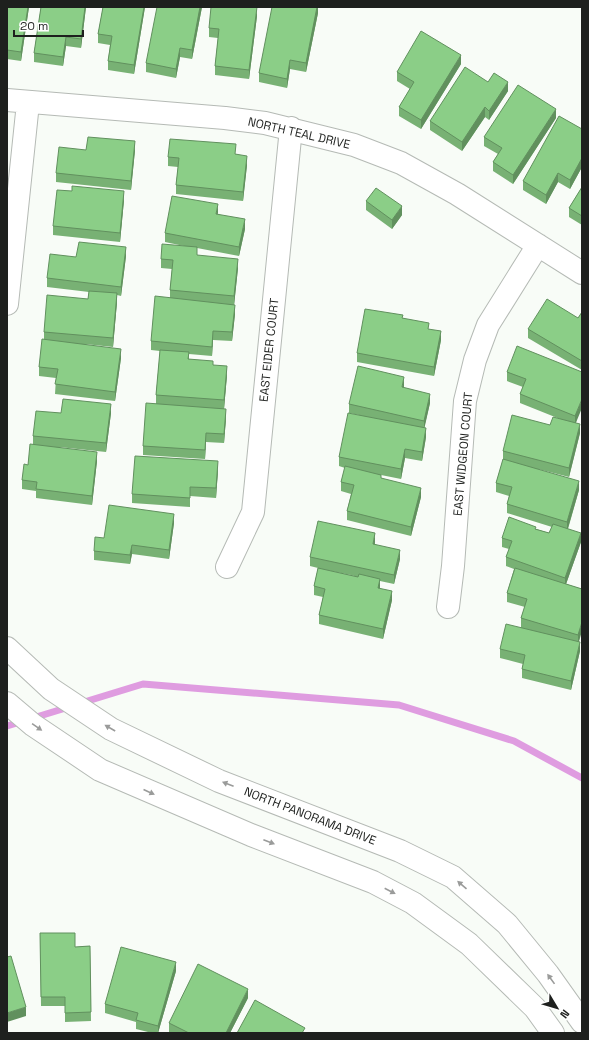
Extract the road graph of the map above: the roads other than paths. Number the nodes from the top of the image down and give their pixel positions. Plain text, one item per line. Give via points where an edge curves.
1 (17, 101) edge
2 (290, 128) junction
3 (538, 245) junction
4 (582, 273) edge
5 (7, 304) edge
6 (227, 567) dead end
7 (448, 607) dead end
8 (7, 648) edge
9 (7, 703) edge
10 (582, 1022) edge
11 (554, 1033) edge

1 - 2 street, NORTH TEAL DRIVE via 225,118
1 - 5 street
2 - 3 street, NORTH TEAL DRIVE via 354,145 400,163 457,194
2 - 6 street, EAST EIDER COURT via 254,512
3 - 4 street, NORTH TEAL DRIVE
3 - 7 street, EAST WIDGEON COURT via 488,325 473,367 465,400
10 -> 8 street, NORTH PANORAMA DRIVE via 548,974 507,924 454,877 400,851 219,780 111,729 51,689
9 -> 11 street via 33,725 100,770 251,835 372,882 413,903 469,944 535,1008

